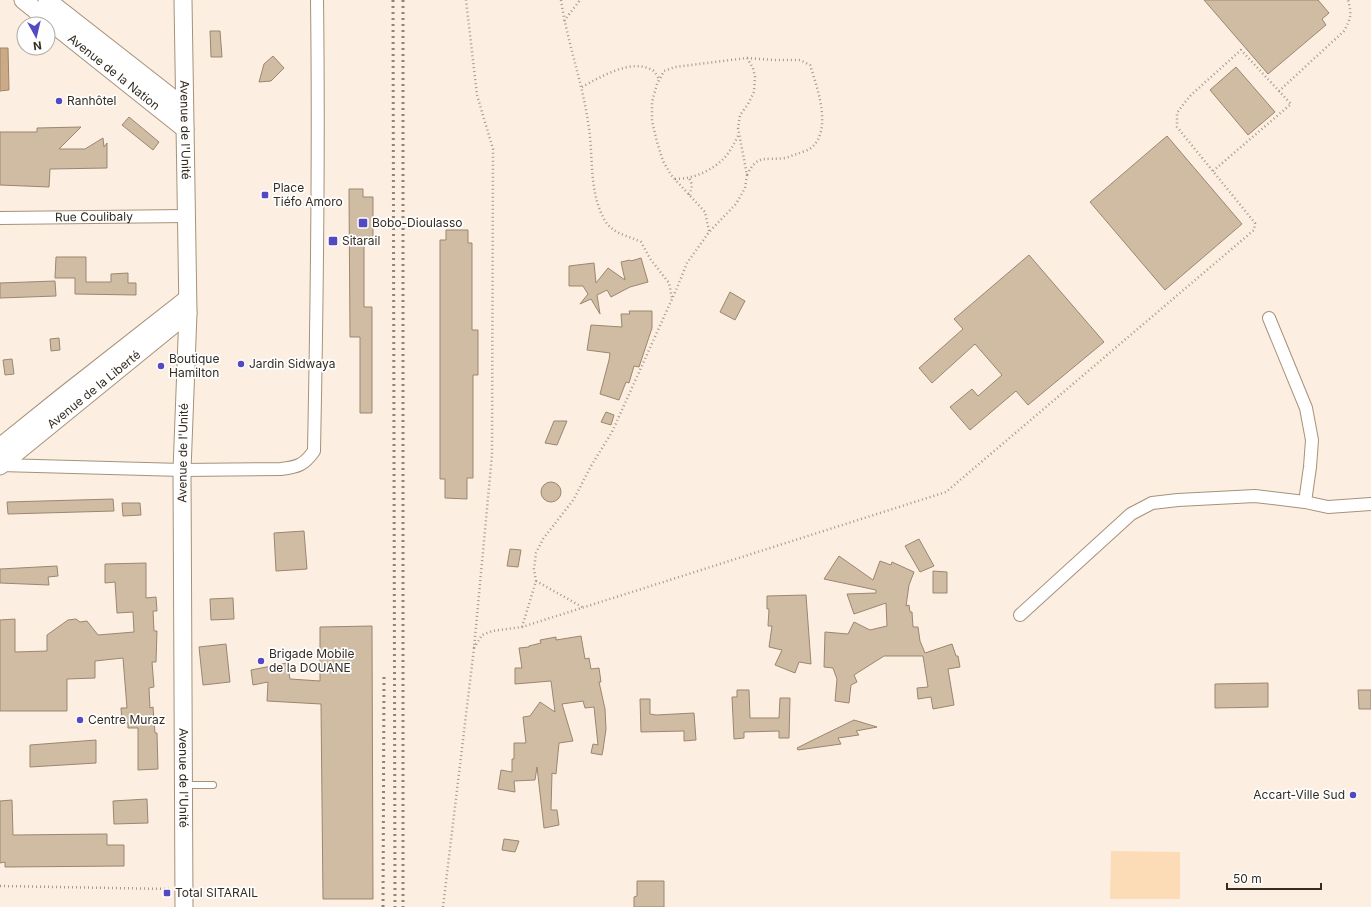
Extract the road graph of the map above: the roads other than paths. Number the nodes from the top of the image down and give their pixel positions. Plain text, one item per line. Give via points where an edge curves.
1 (23, 0) edge
2 (46, 0) edge
3 (183, 0) edge
4 (317, 0) edge
5 (184, 107) junction
6 (185, 129) junction
7 (187, 216) junction
8 (0, 218) edge
9 (188, 306) junction
10 (1269, 318) dead end
11 (0, 447) edge
12 (0, 465) edge
13 (182, 470) junction
14 (1304, 502) junction
15 (1371, 504) edge
16 (1020, 615) dead end
17 (213, 785) dead end
18 (183, 786) junction
19 (184, 907) edge

1 - 6 main road, Avenue de la Nation
2 - 5 main road, Avenue de la Nation
3 - 5 main road, Avenue de l'Unité
4 - 13 street via 317,309 314,451 307,461 295,467
5 - 6 main road, Avenue de l'Unité
6 - 7 main road, Avenue de l'Unité
7 - 8 street, Rue Coulibaly
7 - 9 main road, Avenue de l'Unité
9 - 11 main road, Avenue de la Liberté via 62,397
9 - 12 main road, Avenue de la Liberté
9 - 13 main road, Avenue de l'Unité
10 - 14 street via 1306,408 1312,440
12 - 13 street
13 - 18 main road, Avenue de l'Unité
14 - 15 street via 1328,507
14 - 16 street via 1255,496 1152,503 1131,514
17 - 18 lane
18 - 19 main road, Avenue de l'Unité

